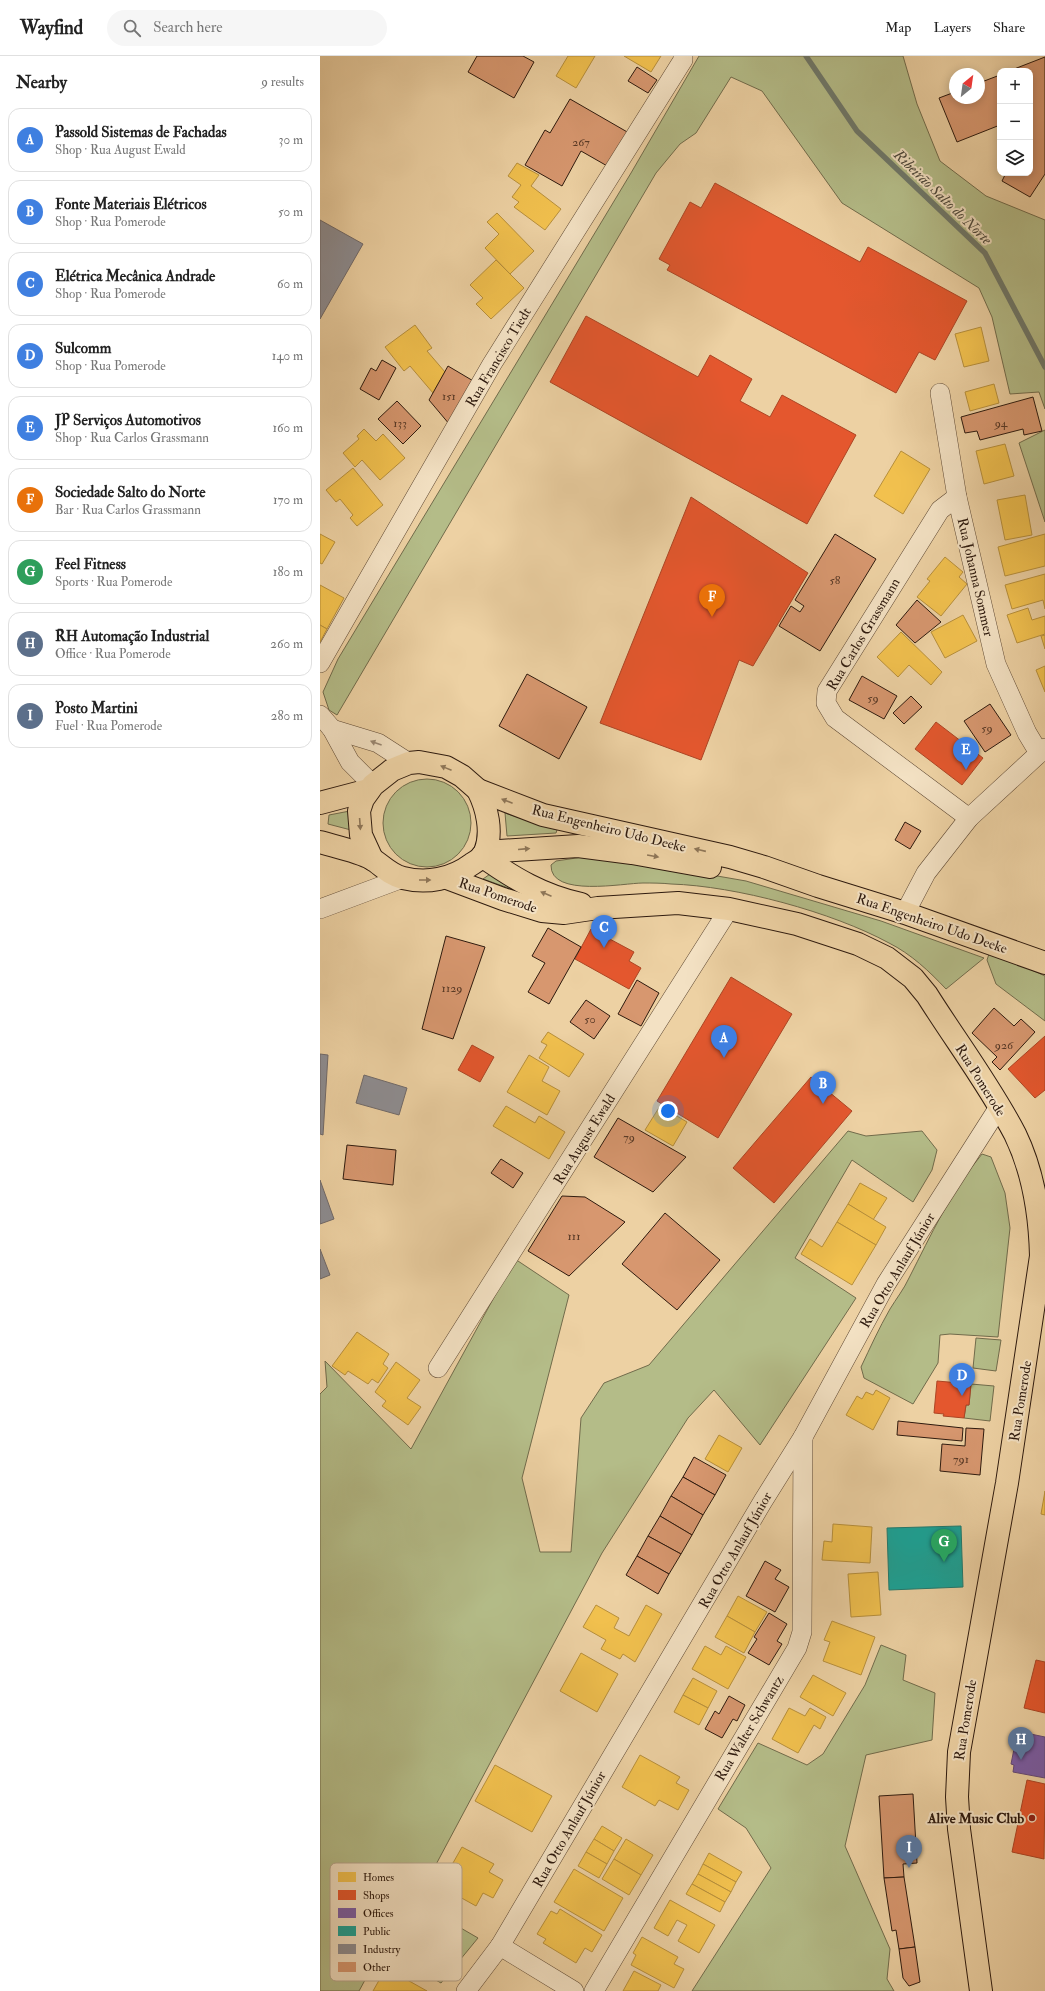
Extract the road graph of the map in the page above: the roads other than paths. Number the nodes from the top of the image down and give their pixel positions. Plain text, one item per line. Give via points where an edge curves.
1 (683, 56) edge
2 (940, 393) dead end
3 (957, 497) junction
4 (320, 663) edge
5 (326, 722) edge
6 (1042, 750) edge
7 (409, 763) junction
8 (371, 787) junction
9 (478, 790) junction
10 (320, 803) edge
11 (969, 818) junction
12 (320, 842) edge
13 (484, 854) junction
14 (374, 861) junction
15 (402, 878) junction
16 (447, 878) junction
17 (818, 886) junction
18 (361, 895) junction
19 (598, 908) junction
20 (320, 909) edge
21 (729, 909) junction
22 (905, 913) junction
23 (1045, 963) edge
24 (999, 1107) junction
25 (438, 1368) dead end
26 (803, 1437) junction
27 (500, 1946) junction
28 (466, 1991) edge
29 (574, 1991) edge
30 (594, 1991) edge
31 (980, 1991) edge

1 - 4 street, Rua Francisco Tiedt via 683,60 492,364
2 - 3 street, Rua Johanna Sommer
3 - 6 street, Rua Johanna Sommer via 996,664 1027,733
3 - 11 street, Rua Carlos Grassmann via 940,510 827,691 826,703 835,718
7 -> 5 street via 378,743
5 - 8 street via 350,762
6 - 11 street
7 - 8 main road, Rua Engenheiro Udo Deeke via 392,770
9 -> 7 main road, Rua Engenheiro Udo Deeke via 462,776 446,768 418,762
8 - 10 main road, Rua Engenheiro Udo Deeke
8 -> 14 main road via 362,799 359,811 361,835
9 - 13 main road via 488,818 488,838
17 -> 9 main road, Rua Engenheiro Udo Deeke via 730,857 543,815
11 - 22 street via 926,873
12 - 14 main road
13 - 16 main road via 459,873
13 -> 17 main road, Rua Engenheiro Udo Deeke via 578,846 632,852
19 -> 13 main road, Rua Pomerode via 571,902 536,889
14 - 15 main road via 388,872
14 - 18 street via 373,877
15 -> 16 main road via 430,881
15 - 18 street
16 - 19 main road, Rua Pomerode via 542,911 564,913
17 - 22 main road, Rua Engenheiro Udo Deeke
18 - 20 street
19 - 21 main road, Rua Pomerode via 678,903
21 - 24 main road, Rua Pomerode via 797,924 858,944 887,958 913,978 927,995
21 - 25 street, Rua August Ewald
22 - 23 main road, Rua Engenheiro Udo Deeke
24 - 26 street, Rua Otto Anlauf Júnior via 886,1284
24 - 31 main road, Rua Pomerode via 1015,1135 1029,1173 1040,1225 1041,1256 1007,1483 959,1752 959,1829
26 - 27 street, Rua Otto Anlauf Júnior
26 - 30 street, Rua Walter Schwantz via 802,1632 797,1648
27 - 28 street, Rua Otto Anlauf Júnior
27 - 29 street

